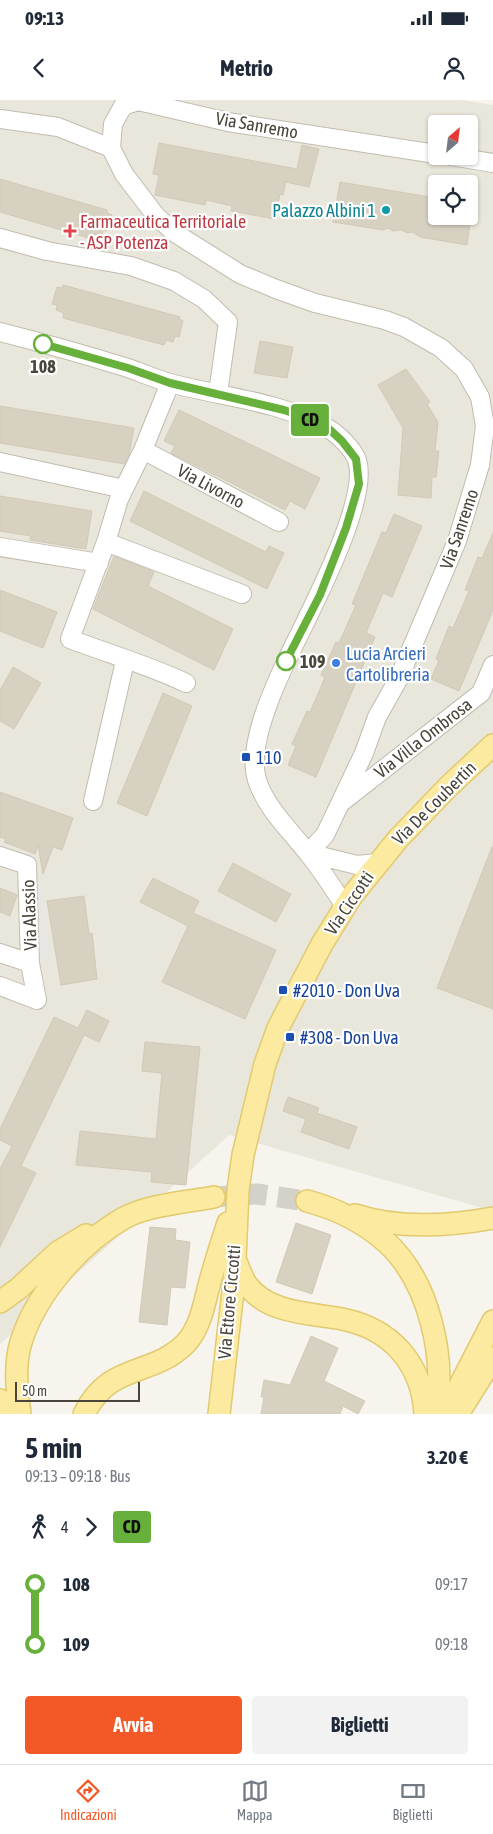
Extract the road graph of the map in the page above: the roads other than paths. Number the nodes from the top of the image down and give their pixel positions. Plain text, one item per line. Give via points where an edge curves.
1 (0, 118) edge
2 (111, 148) junction
3 (428, 153) edge
4 (478, 160) edge
5 (493, 163) edge
6 (0, 238) edge
7 (0, 332) edge
8 (170, 383) junction
9 (218, 393) junction
10 (143, 450) junction
11 (0, 462) edge
12 (124, 489) junction
13 (279, 522) dead end
14 (106, 542) junction
15 (0, 547) edge
16 (99, 563) junction
17 (242, 594) dead end
18 (125, 660) junction
19 (493, 665) edge
20 (186, 684) dead end
21 (493, 745) edge
22 (93, 801) dead end
23 (340, 802) junction
24 (308, 853) junction
25 (0, 856) edge
26 (377, 863) junction
27 (345, 906) junction
28 (0, 953) edge
29 (30, 963) junction
30 (0, 986) edge
31 (238, 1190) junction
32 (214, 1197) tunnel mouth
33 (307, 1200) tunnel mouth
34 (331, 1207) junction
35 (125, 1218) junction
36 (493, 1218) edge
37 (234, 1258) junction
38 (0, 1302) edge
39 (493, 1321) edge
40 (493, 1358) edge
41 (0, 1390) edge
42 (0, 1400) edge
43 (86, 1409) edge
44 (13, 1414) edge
45 (219, 1414) edge
46 (425, 1414) edge
47 (435, 1414) edge
48 (445, 1414) edge
49 (458, 1414) edge

1 - 2 street via 58,127
2 - 3 street, Via Sanremo via 113,124 123,106 138,101 228,122
2 - 23 street, Via Sanremo via 124,174 156,216 175,233 240,274 267,286 314,303 404,327 441,348 464,369 480,397 485,426 480,465 457,541 399,678 377,717
4 - 5 street
6 - 9 street via 47,251 131,266 174,281 204,299 228,322
7 - 8 street
8 - 9 street
8 - 10 street
9 - 24 street via 284,410 328,428 356,459 359,484 346,528 320,595 271,694 262,719 255,763 256,779 274,813
10 - 12 street
10 - 13 street, Via Livorno
11 - 12 street
12 - 14 street
14 - 16 street
14 - 17 street
15 - 16 street
16 - 18 street via 70,639
18 - 20 street via 148,666
18 - 22 street
19 - 23 street, Via Villa Ombrosa via 481,693
21 - 26 main road, Via De Coubertin via 448,786
23 - 24 street, Via Sanremo via 325,835
24 - 26 street via 357,865
24 - 27 street
25 - 29 street, Via Alassio via 28,865
26 - 27 main road, Via Ciccotti
27 - 31 main road, Via Ciccotti via 278,1028 265,1064
28 - 29 street
29 - 30 street via 37,1000
31 - 37 main road, Via Ettore Ciccotti
31 - 43 main road via 205,1306 188,1341 172,1355 120,1375 101,1388
32 - 35 main road via 165,1205
33 - 34 main road
34 - 36 main road via 375,1222 458,1224
34 - 47 main road via 384,1240 403,1261 427,1307 438,1366
35 - 38 main road via 92,1231 58,1252
35 - 44 main road via 75,1256 41,1299 21,1343
37 - 45 main road, Via Ettore Ciccotti
37 - 46 main road via 247,1285 271,1303 299,1313 342,1320 385,1336 406,1355 415,1369
39 - 48 main road
40 - 49 main road
41 - 44 main road
42 - 44 main road

